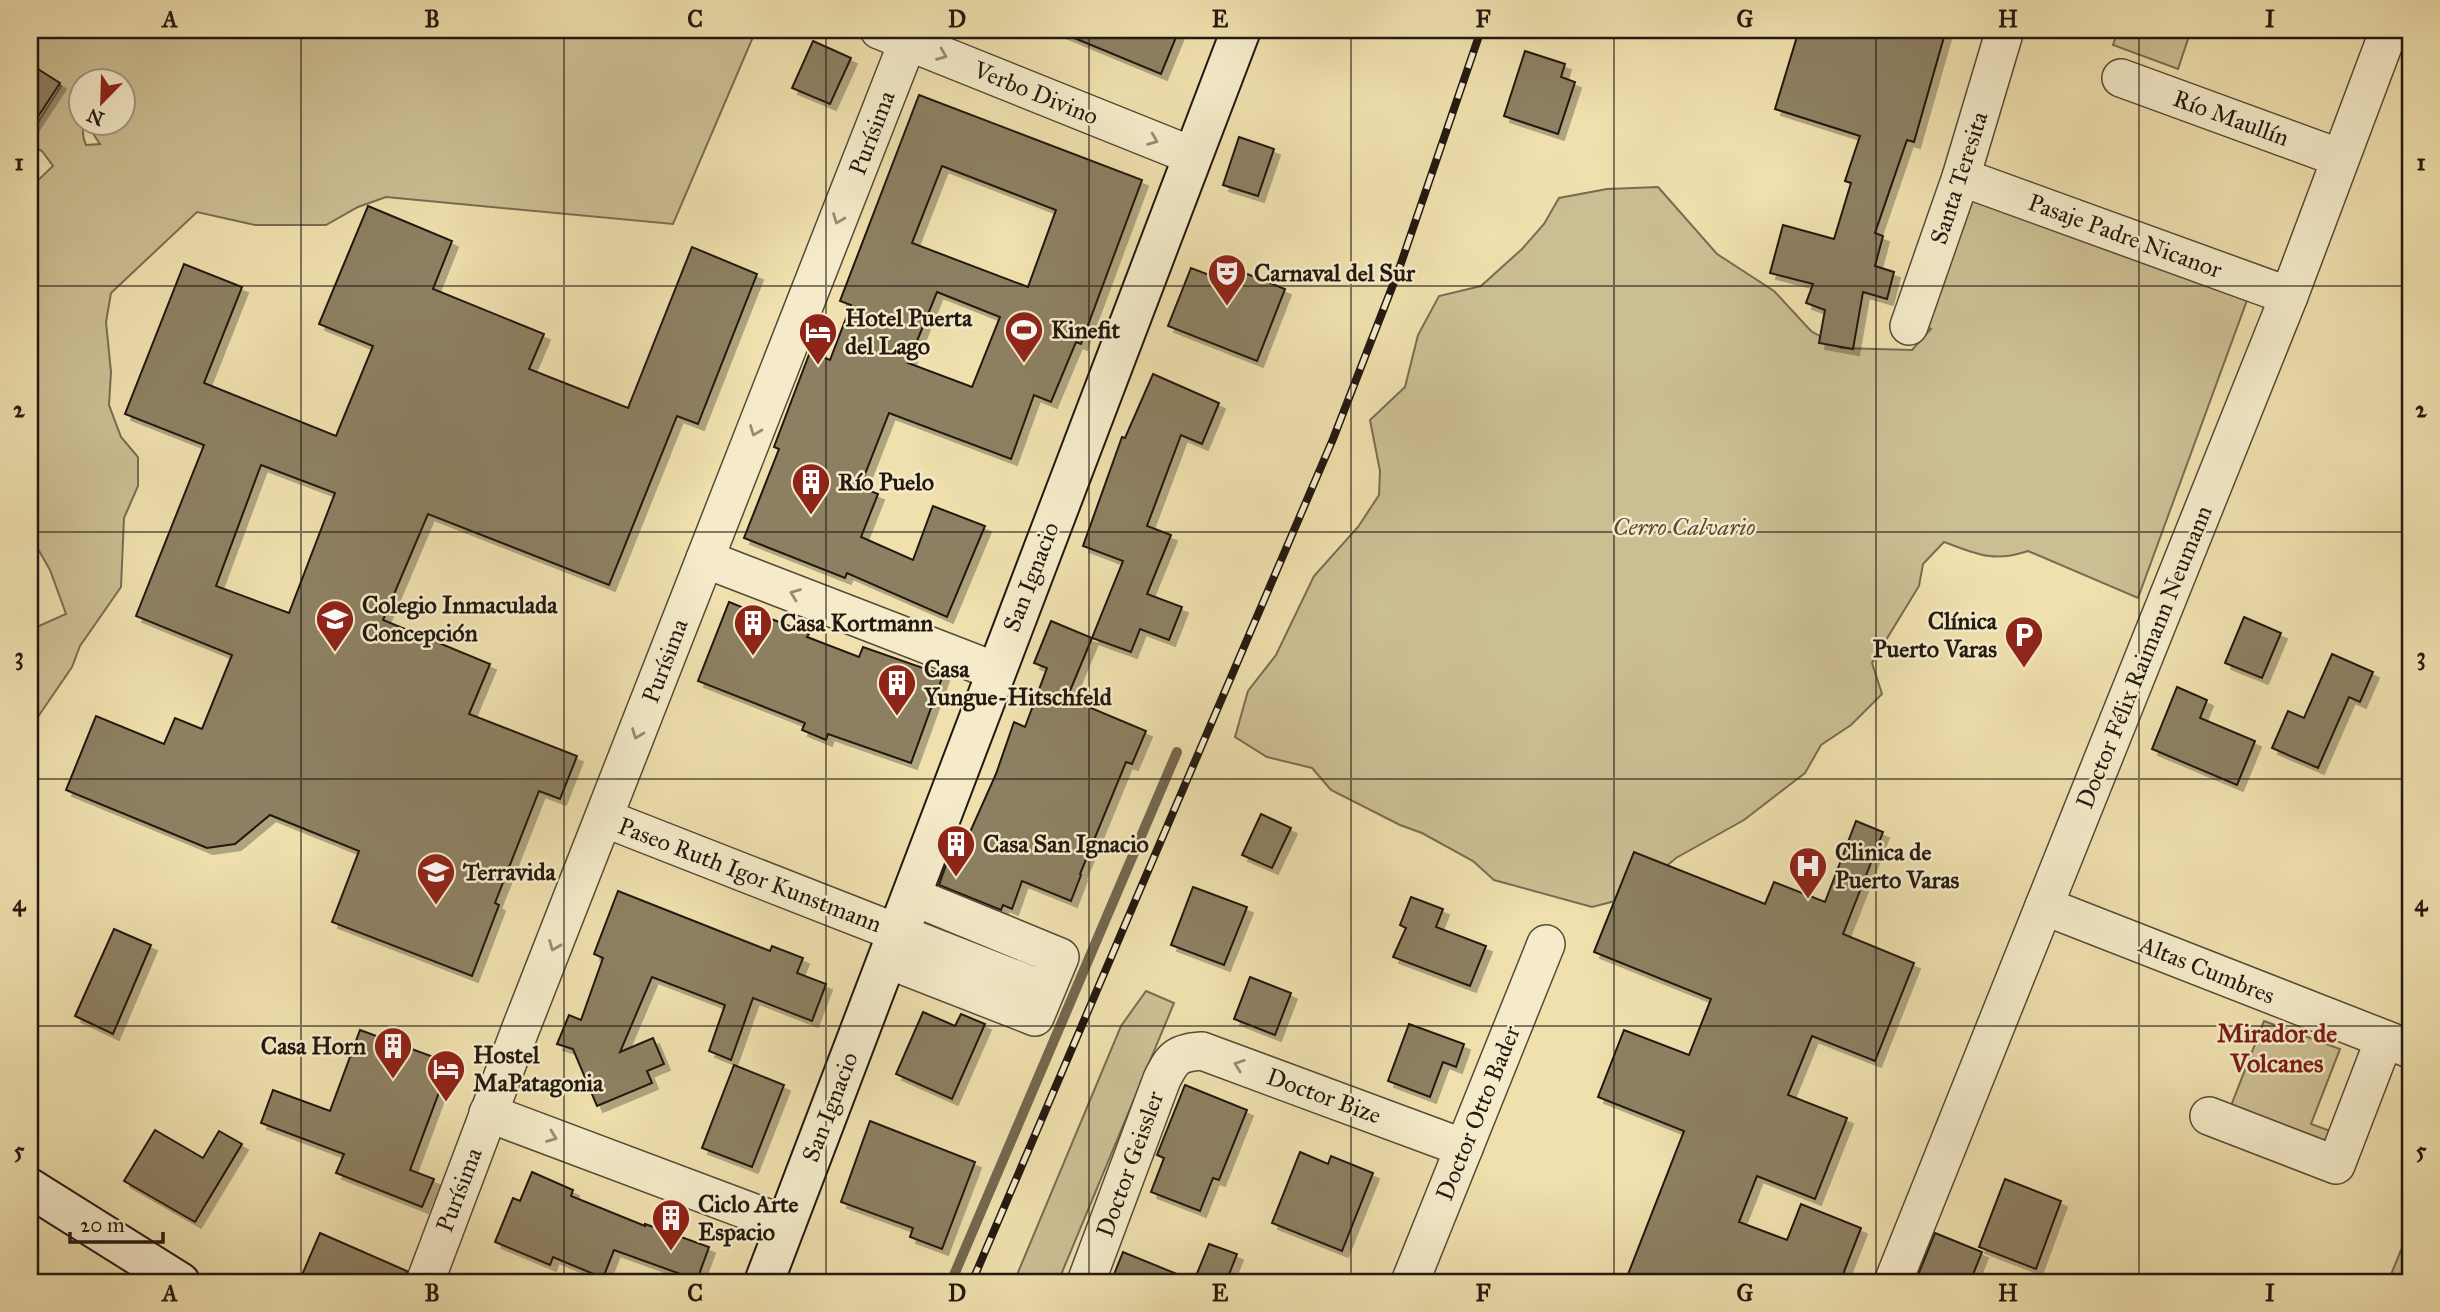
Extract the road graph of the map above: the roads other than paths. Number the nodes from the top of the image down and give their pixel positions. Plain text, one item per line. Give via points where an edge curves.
1 (1241, 30) edge
2 (2005, 30) edge
3 (2389, 30) edge
4 (893, 36) edge
5 (2121, 78) dead end
6 (1193, 156) junction
7 (2340, 158) junction
8 (1961, 177) junction
9 (2289, 296) junction
10 (1909, 326) dead end
11 (705, 559) junction
12 (996, 671) junction
13 (604, 818) junction
14 (2044, 905) junction
15 (898, 933) junction
16 (1546, 944) dead end
17 (1041, 989) dead end
18 (2397, 1045) edge
19 (1183, 1053) joint
20 (488, 1113) junction
21 (2209, 1116) dead end
22 (1464, 1148) junction
23 (30, 1188) edge
24 (786, 1226) junction
25 (180, 1282) edge
26 (425, 1282) edge
27 (764, 1282) edge
28 (1086, 1282) edge
29 (1410, 1282) edge
30 (1893, 1282) edge

1 - 6 street, San Ignacio
2 - 8 street, Santa Teresita
3 - 7 street, Doctor Félix Raimann Neumann
4 -> 6 street, Verbo Divino
4 -> 11 street, Purísima
5 - 7 street, Río Maullín
6 - 12 street, San Ignacio
7 - 9 street, Doctor Félix Raimann Neumann
8 - 9 street, Pasaje Padre Nicanor
8 - 10 street, Santa Teresita
9 - 14 street, Doctor Félix Raimann Neumann
12 -> 11 street
11 -> 13 street, Purísima
12 - 15 street, San Ignacio
13 - 15 street, Paseo Ruth Igor Kunstmann
13 -> 20 street, Purísima
14 - 18 street, Altas Cumbres
14 - 30 street, Doctor Félix Raimann Neumann
15 - 17 street, Paseo Ruth Igor Kunstmann
15 - 24 street, San Ignacio
16 - 22 street, Doctor Otto Bader
18 - 21 street via 2336,1165
22 -> 19 street, Doctor Bize via 1202,1051
19 - 28 street, Doctor Geissler via 1170,1061 1161,1079
20 -> 24 street
20 - 26 street, Purísima
22 - 29 street, Doctor Otto Bader
23 - 25 street
24 - 27 street, San Ignacio

